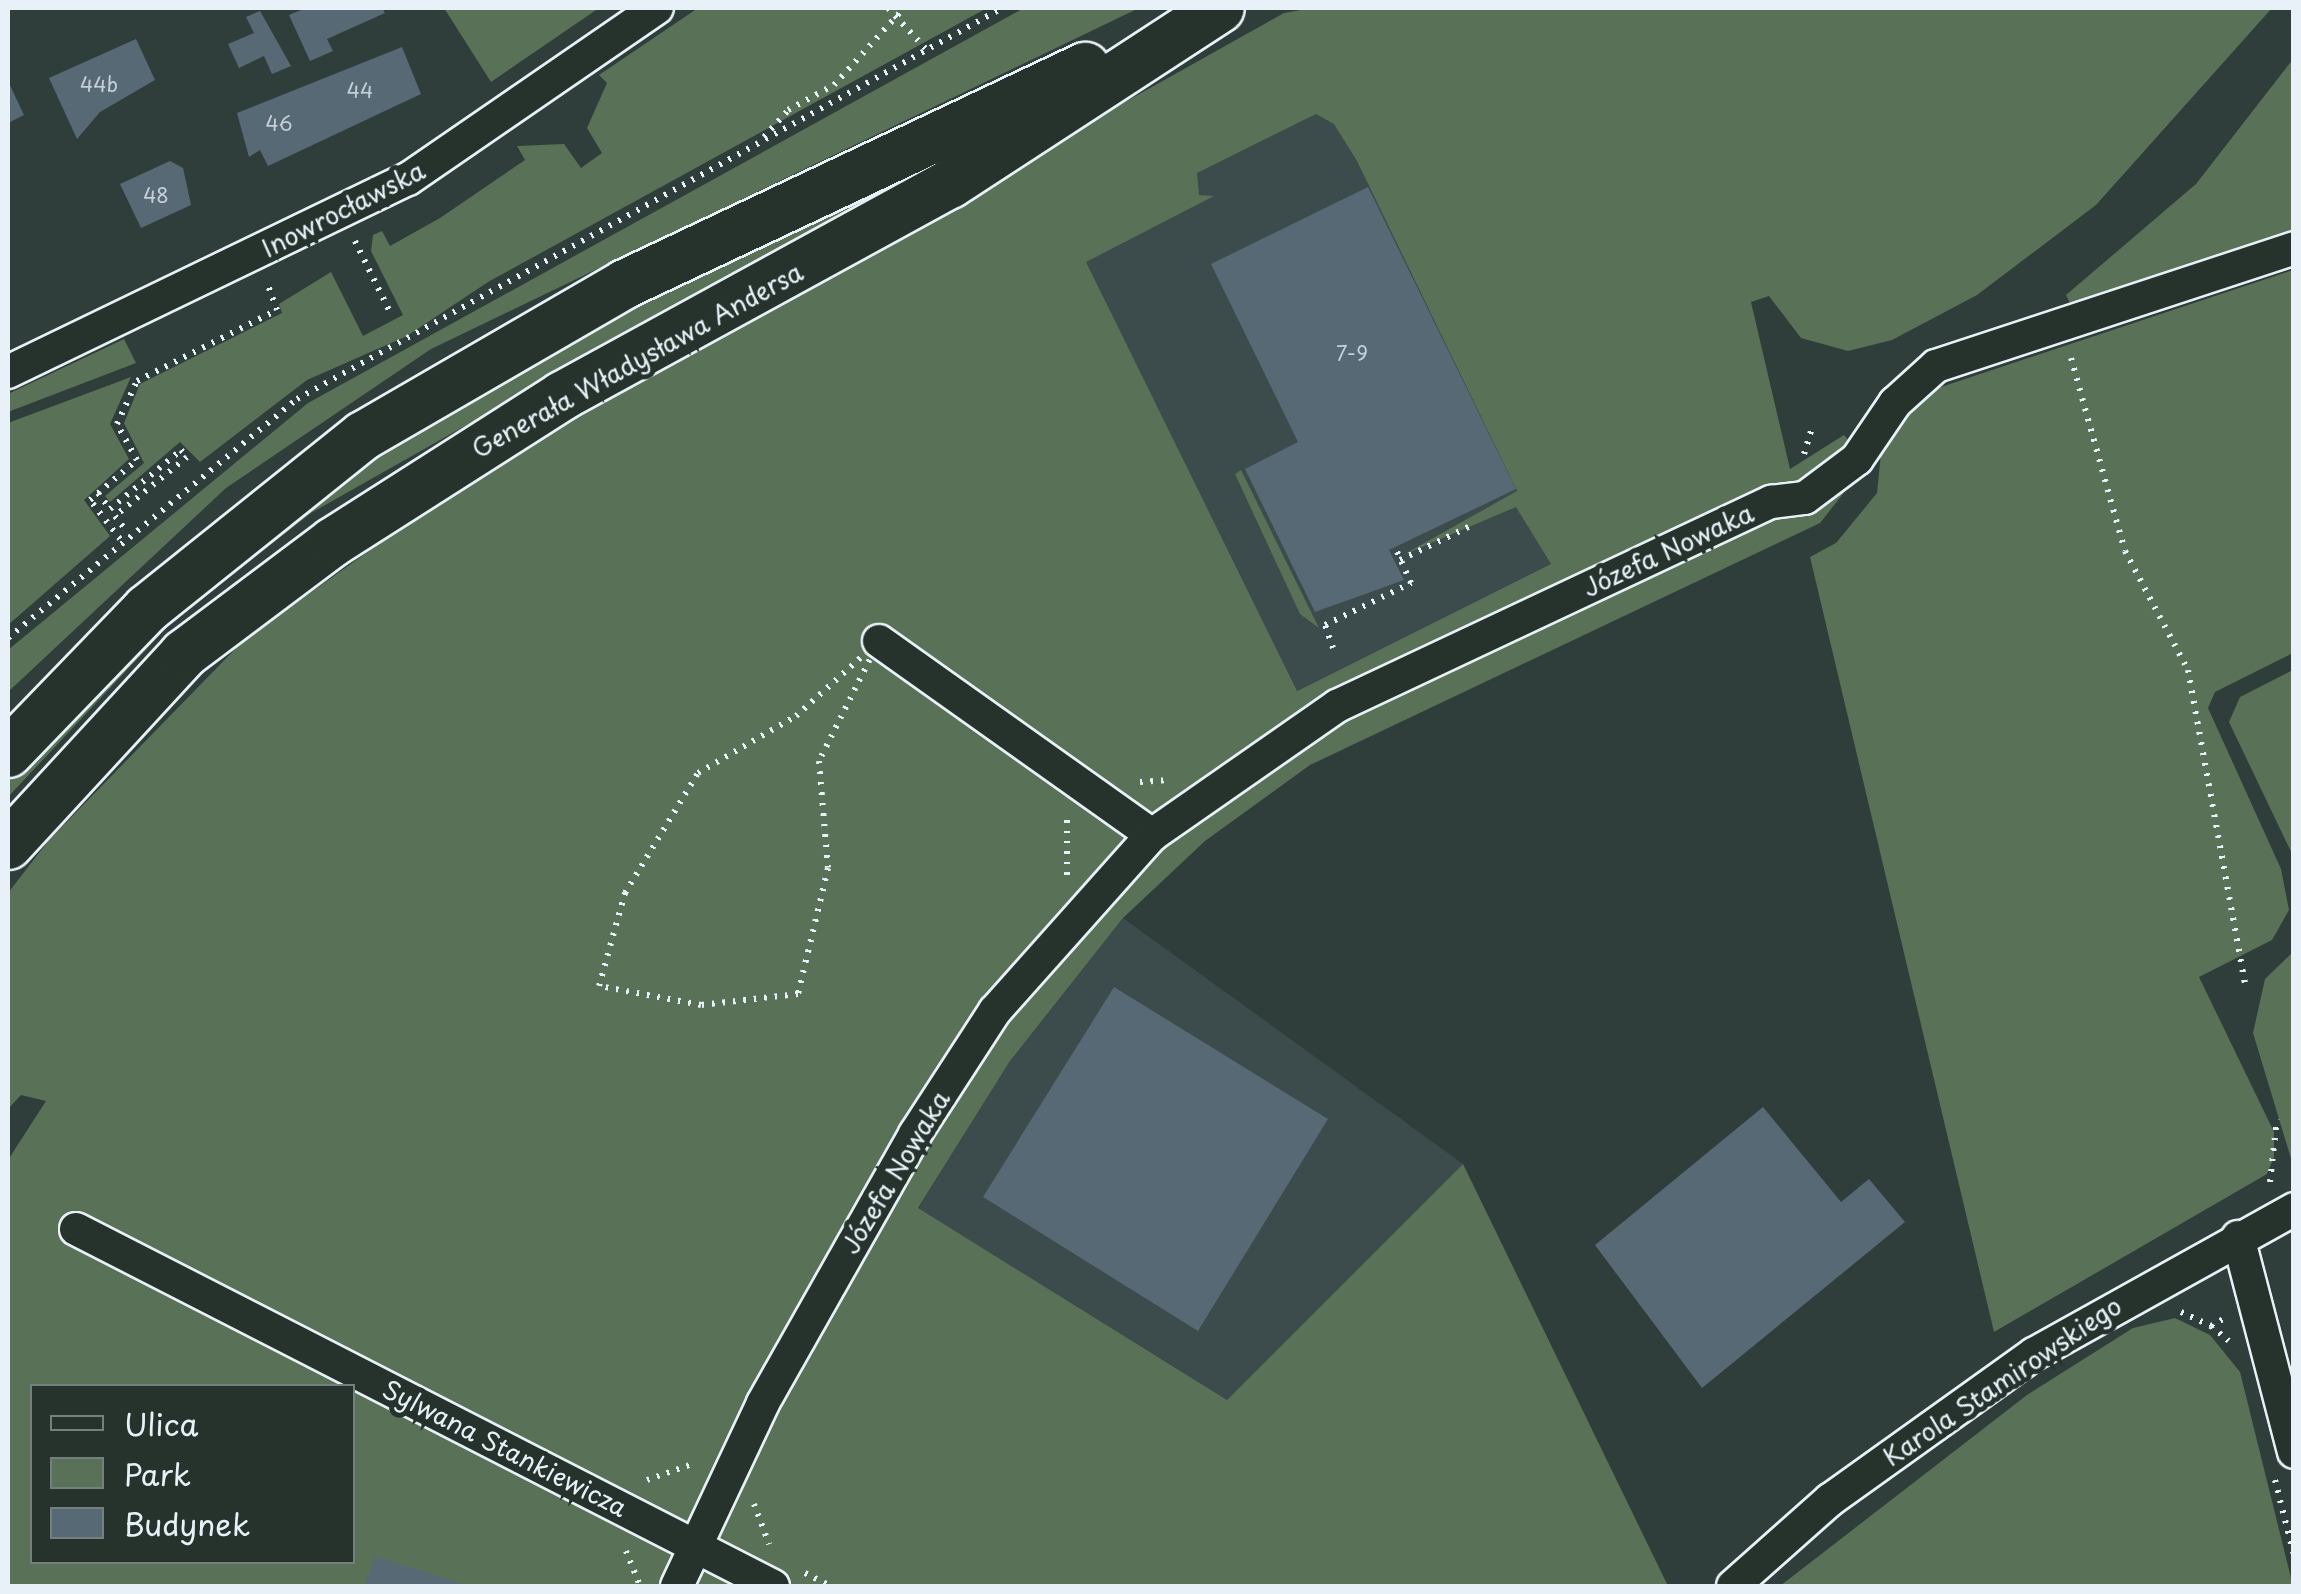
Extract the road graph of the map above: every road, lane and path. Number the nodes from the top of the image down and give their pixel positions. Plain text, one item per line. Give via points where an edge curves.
1 (656, 8) edge
2 (904, 8) edge
3 (1002, 8) edge
4 (1218, 8) edge
5 (890, 10) edge
6 (926, 49) junction
7 (760, 141) junction
8 (335, 245) dead end
9 (2294, 248) edge
10 (271, 274) dead end
11 (390, 312) dead end
12 (2062, 324) junction
13 (8, 372) edge
14 (1812, 425) dead end
15 (1796, 462) dead end
16 (98, 493) junction
17 (1474, 524) dead end
18 (127, 532) junction
19 (120, 539) junction
20 (1395, 547) dead end
21 (1400, 560) junction
22 (8, 638) edge
23 (878, 641) junction
24 (1333, 648) dead end
25 (8, 754) edge
26 (1152, 835) junction
27 (8, 846) edge
28 (2245, 983) dead end
29 (2277, 1119) dead end
30 (2268, 1186) dead end
31 (2294, 1209) edge
32 (76, 1229) dead end
33 (2238, 1237) junction
34 (2294, 1452) edge
35 (693, 1545) junction
36 (677, 1586) edge
37 (773, 1586) edge
38 (1733, 1586) edge

1 - 13 street, Inowrocławska via 408,179
2 - 5 path
3 - 6 path
4 - 25 main road, Generała Władysława Andersa via 625,284 362,436 147,609
4 - 27 main road, Generała Władysława Andersa via 950,184 562,396 333,542 184,654
5 - 6 path
5 - 7 path via 834,85 788,110
6 - 7 path
7 - 18 path via 298,399
8 - 11 path via 353,237
9 - 12 street, Józefa Nowaka
10 - 16 path via 277,310 137,381 117,424 137,460
12 - 26 street, Józefa Nowaka via 1936,366 1895,403 1857,458 1805,498 1771,502 1338,706
12 - 28 path via 2125,551 2188,670
14 - 15 path
16 - 18 path via 110,509 181,450 186,458 115,516
16 - 19 path via 90,500
17 - 21 path
18 - 19 path
19 - 22 path
20 - 21 path
21 - 24 path via 1411,583 1324,625
23 - 23 path via 796,716 698,773 625,893 599,986 701,1005 798,994 828,868 819,760
23 - 26 street
26 - 35 street, Józefa Nowaka via 995,1010 844,1258
29 - 30 path
31 - 33 street, Karola Stamirowskiego
32 - 35 street, Sylwana Stankiewicza
33 - 34 street
33 - 38 street, Karola Stamirowskiego via 1966,1400
35 - 36 street, Józefa Nowaka
35 - 37 street, Sylwana Stankiewicza

